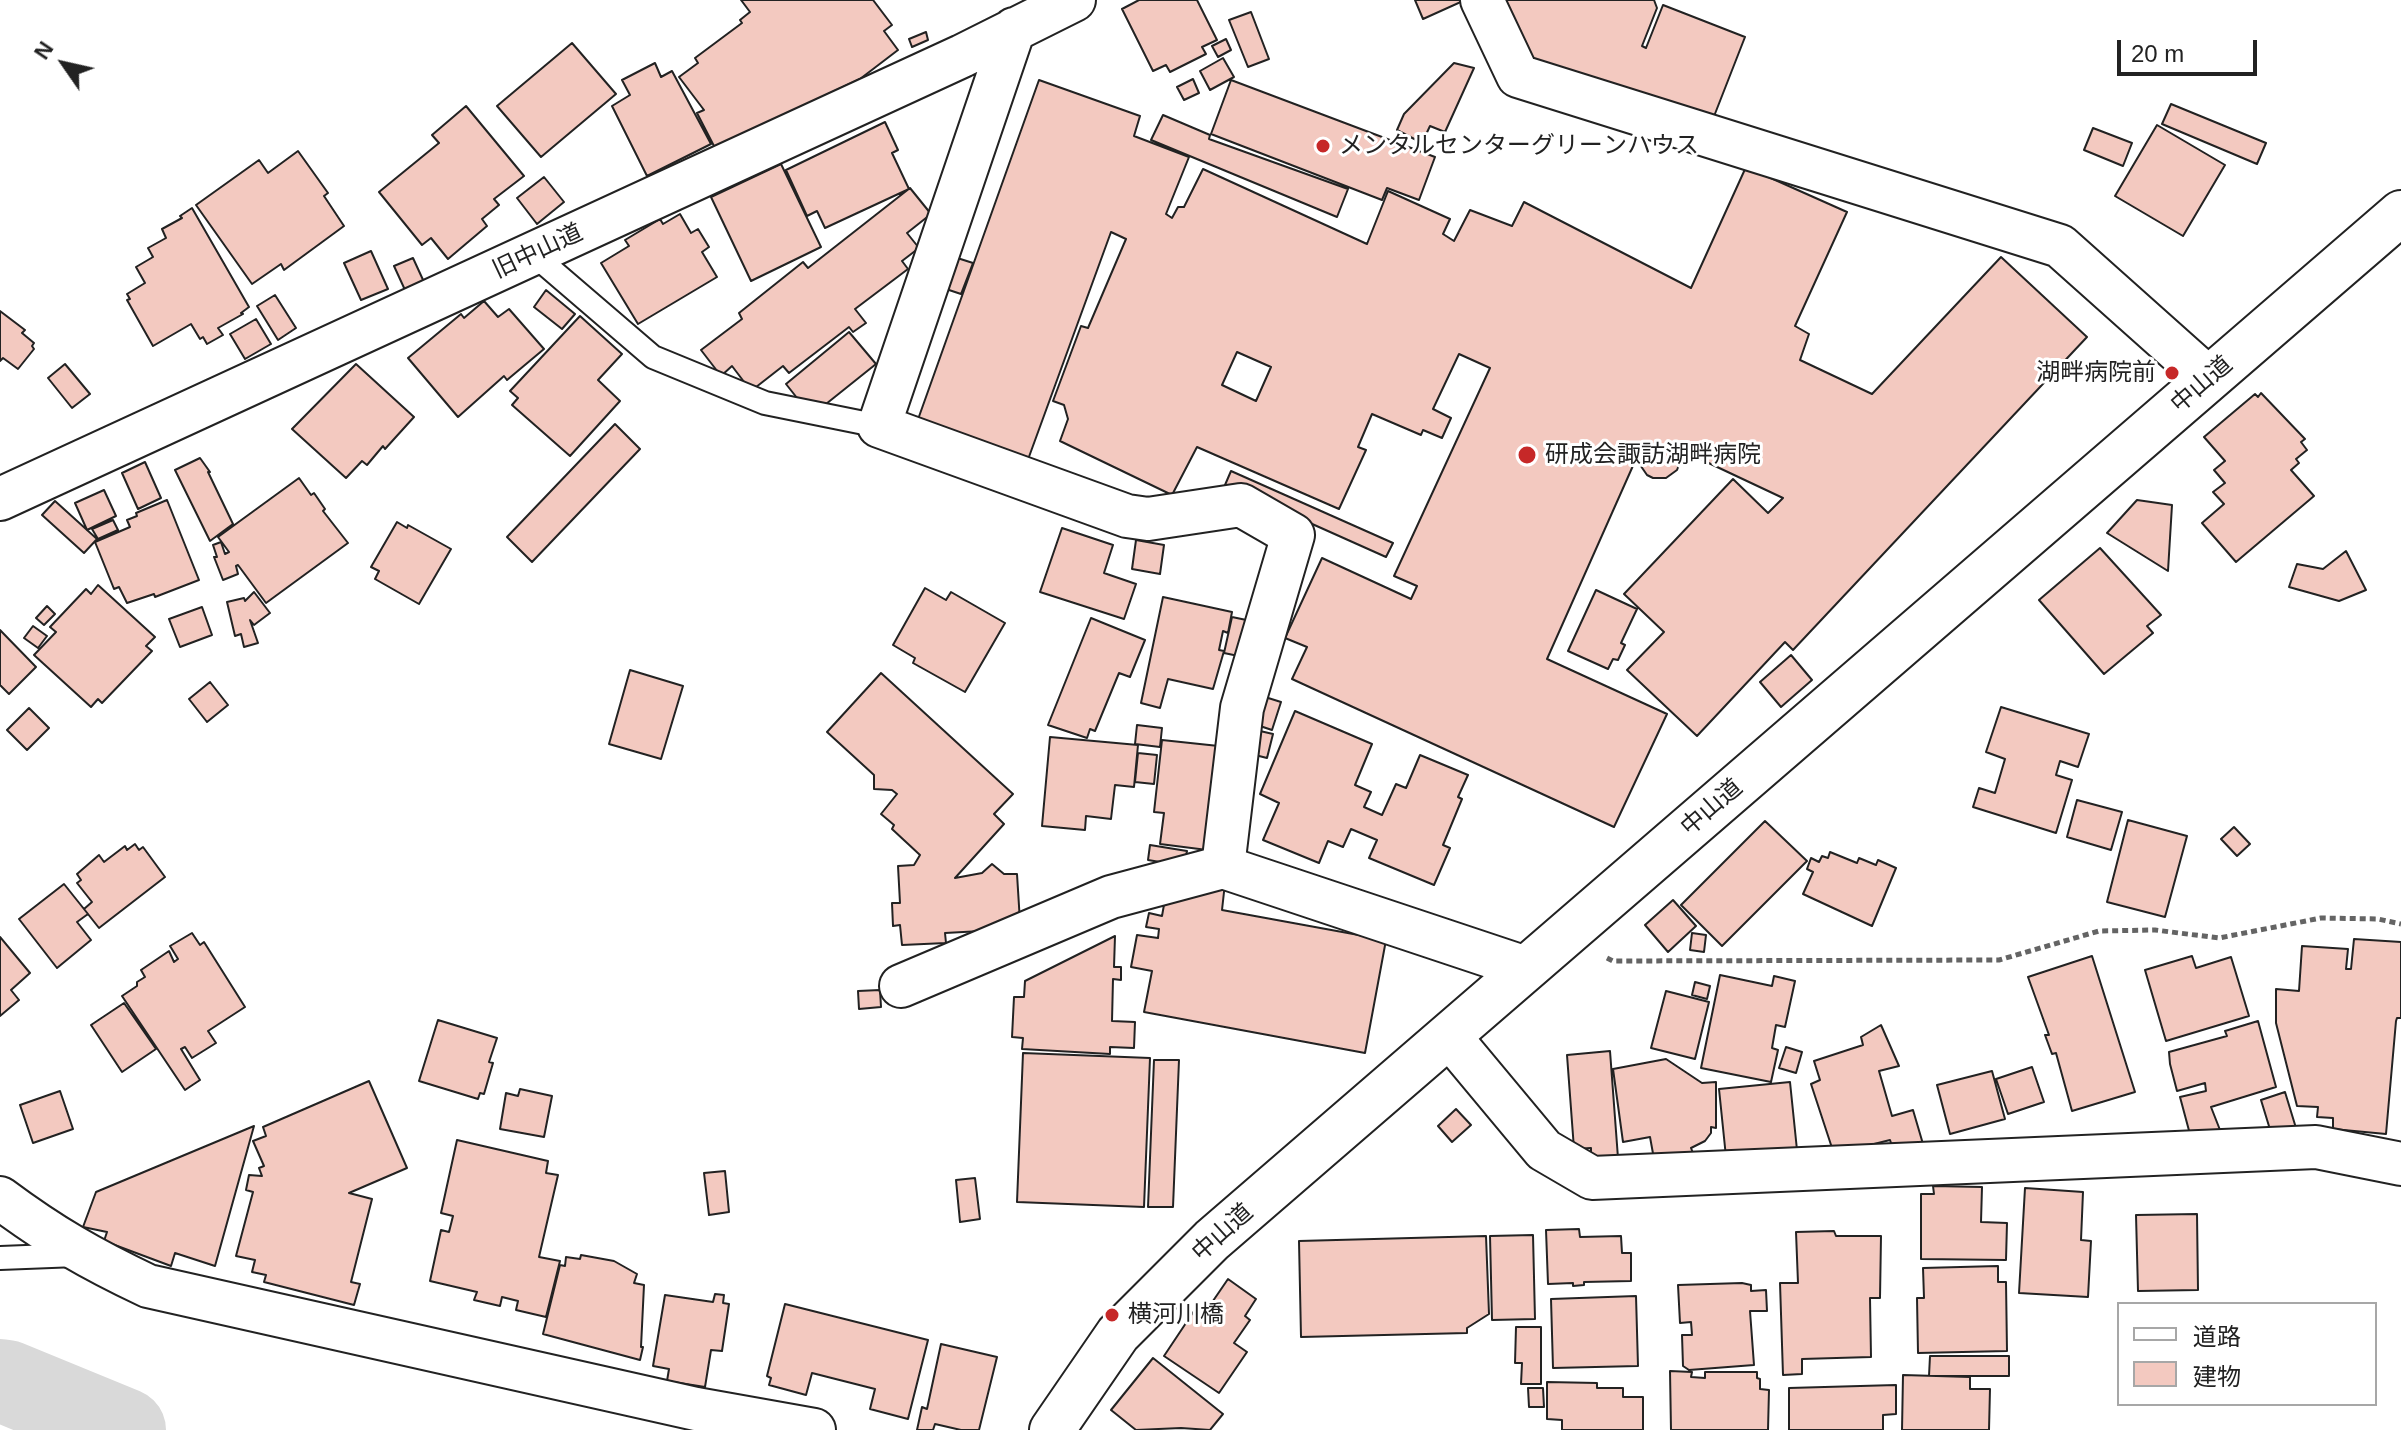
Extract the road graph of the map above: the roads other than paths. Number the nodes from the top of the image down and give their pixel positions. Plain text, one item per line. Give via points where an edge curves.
1 (1482, 0) edge
2 (1042, 12) edge
3 (2401, 213) edge
4 (533, 254) junction
5 (2209, 379) junction
6 (879, 426) junction
7 (0, 499) edge
8 (1223, 867) junction
9 (1526, 968) junction
10 (901, 986) dead end
11 (1449, 1036) junction
12 (2401, 1164) edge
13 (0, 1198) edge
14 (82, 1255) junction
15 (0, 1258) edge
16 (814, 1430) edge
17 (1052, 1430) edge

1 - 5 street via 1518,76 2060,246
2 - 4 street, 旧中山道 via 962,56
2 - 6 street
3 - 5 highway, 中山道
4 - 6 lane via 653,357 765,403
4 - 7 street, 旧中山道
5 - 9 highway, 中山道
6 - 8 street via 1127,516 1148,519 1241,505 1293,535 1242,708
8 - 9 street
8 - 10 street via 1111,897
9 - 11 highway, 中山道
11 - 12 street via 1544,1150 1592,1178 2316,1147
11 - 17 highway, 中山道 via 1212,1240 1118,1334
13 - 14 street
14 - 15 lane
14 - 16 street via 148,1286 696,1409

